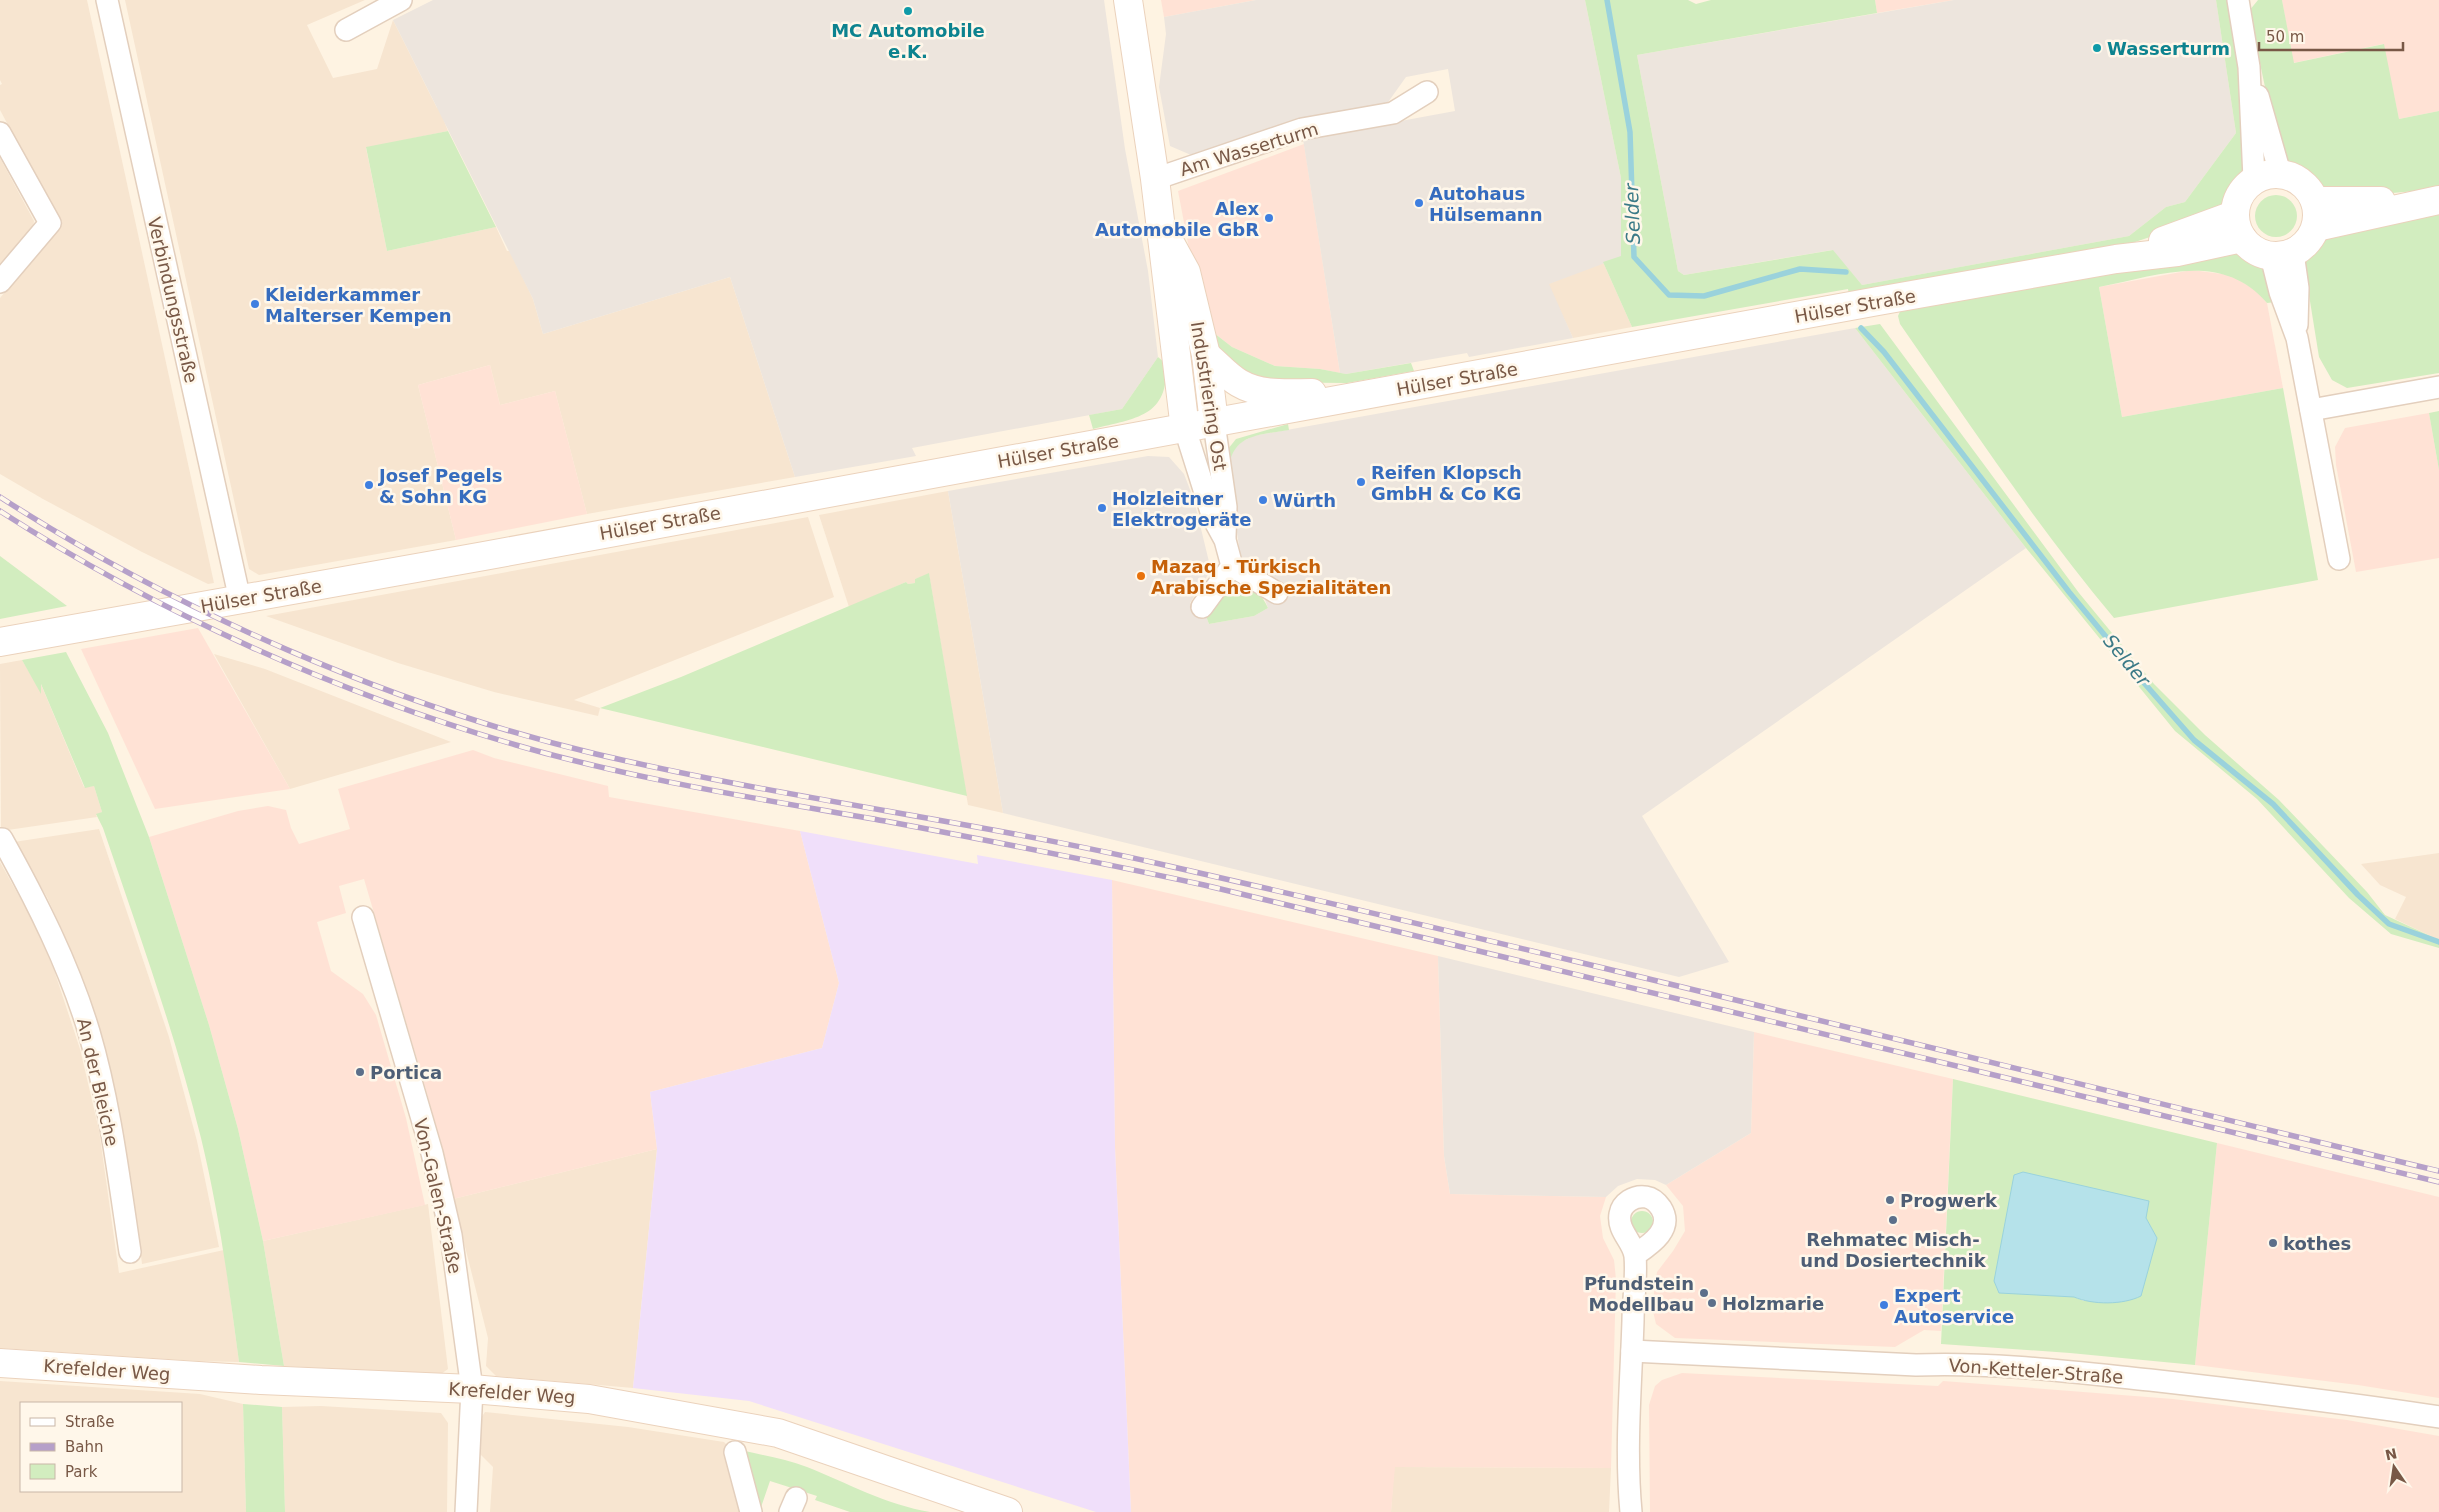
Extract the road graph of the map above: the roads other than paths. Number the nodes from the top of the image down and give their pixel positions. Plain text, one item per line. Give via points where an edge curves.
1 (107, 0) edge
2 (401, 0) edge
3 (1128, 0) edge
4 (2238, 0) edge
5 (346, 30) dead end
6 (1427, 92) dead end
7 (0, 133) edge
8 (2267, 176) junction
9 (1155, 179) junction
10 (2435, 201) edge
11 (2315, 214) junction
12 (2238, 227) junction
13 (1162, 229) junction
14 (2282, 254) junction
15 (0, 282) edge
16 (1206, 355) junction
17 (2439, 387) edge
18 (1374, 394) junction
19 (2311, 410) junction
20 (1214, 423) junction
21 (1185, 429) junction
22 (1225, 540) junction
23 (2339, 559) dead end
24 (1232, 566) junction
25 (1277, 593) dead end
26 (240, 600) junction
27 (1202, 607) dead end
28 (0, 642) edge
29 (1, 839) edge
30 (363, 917) dead end
31 (130, 1252) dead end
32 (1635, 1255) dead end
33 (1632, 1350) junction
34 (0, 1363) edge
35 (472, 1389) junction
36 (2439, 1417) edge
37 (736, 1452) dead end
38 (466, 1512) edge
39 (751, 1512) edge
40 (1008, 1512) edge
41 (1631, 1512) edge

1 - 26 street, Verbindungsstraße
2 - 5 street
3 - 9 main road, Industriering Ost
4 - 8 street
6 - 9 street, Am Wasserturm via 1393,113 1302,130
7 - 15 street via 50,223
8 - 11 main road via 2301,182
8 - 12 main road via 2240,195
9 - 13 main road, Industriering Ost
10 - 11 main road
11 - 14 main road via 2303,246
12 - 14 main road via 2260,253
12 - 18 main road, Hülser Straße via 2116,259
13 - 16 main road, Industriering Ost via 1186,272
13 - 21 main road, Industriering Ost
14 - 19 street via 2280,292 2297,338
16 - 18 main road via 1238,382 1261,392
16 - 20 main road, Industriering Ost
17 - 19 street
18 - 20 main road, Hülser Straße
19 - 23 street
20 - 21 main road, Hülser Straße
20 - 22 street, Industriering Ost via 1226,507
21 - 22 street, Industriering Ost via 1214,518
21 - 26 main road, Hülser Straße
22 - 24 street, Industriering Ost
24 - 25 street
24 - 27 street
26 - 28 main road, Hülser Straße
29 - 31 street, An der Bleiche via 42,916 89,1032 111,1131
30 - 35 street, Von-Galen-Straße via 434,1162 451,1235
32 - 33 street
33 - 36 street, Von-Ketteler-Straße via 1916,1365 1956,1363 2063,1371 2335,1401
33 - 41 street
34 - 35 main road, Krefelder Weg via 261,1380
35 - 38 street, Von-Galen-Straße
35 - 40 main road, Krefelder Weg via 589,1399 778,1433
37 - 39 street

